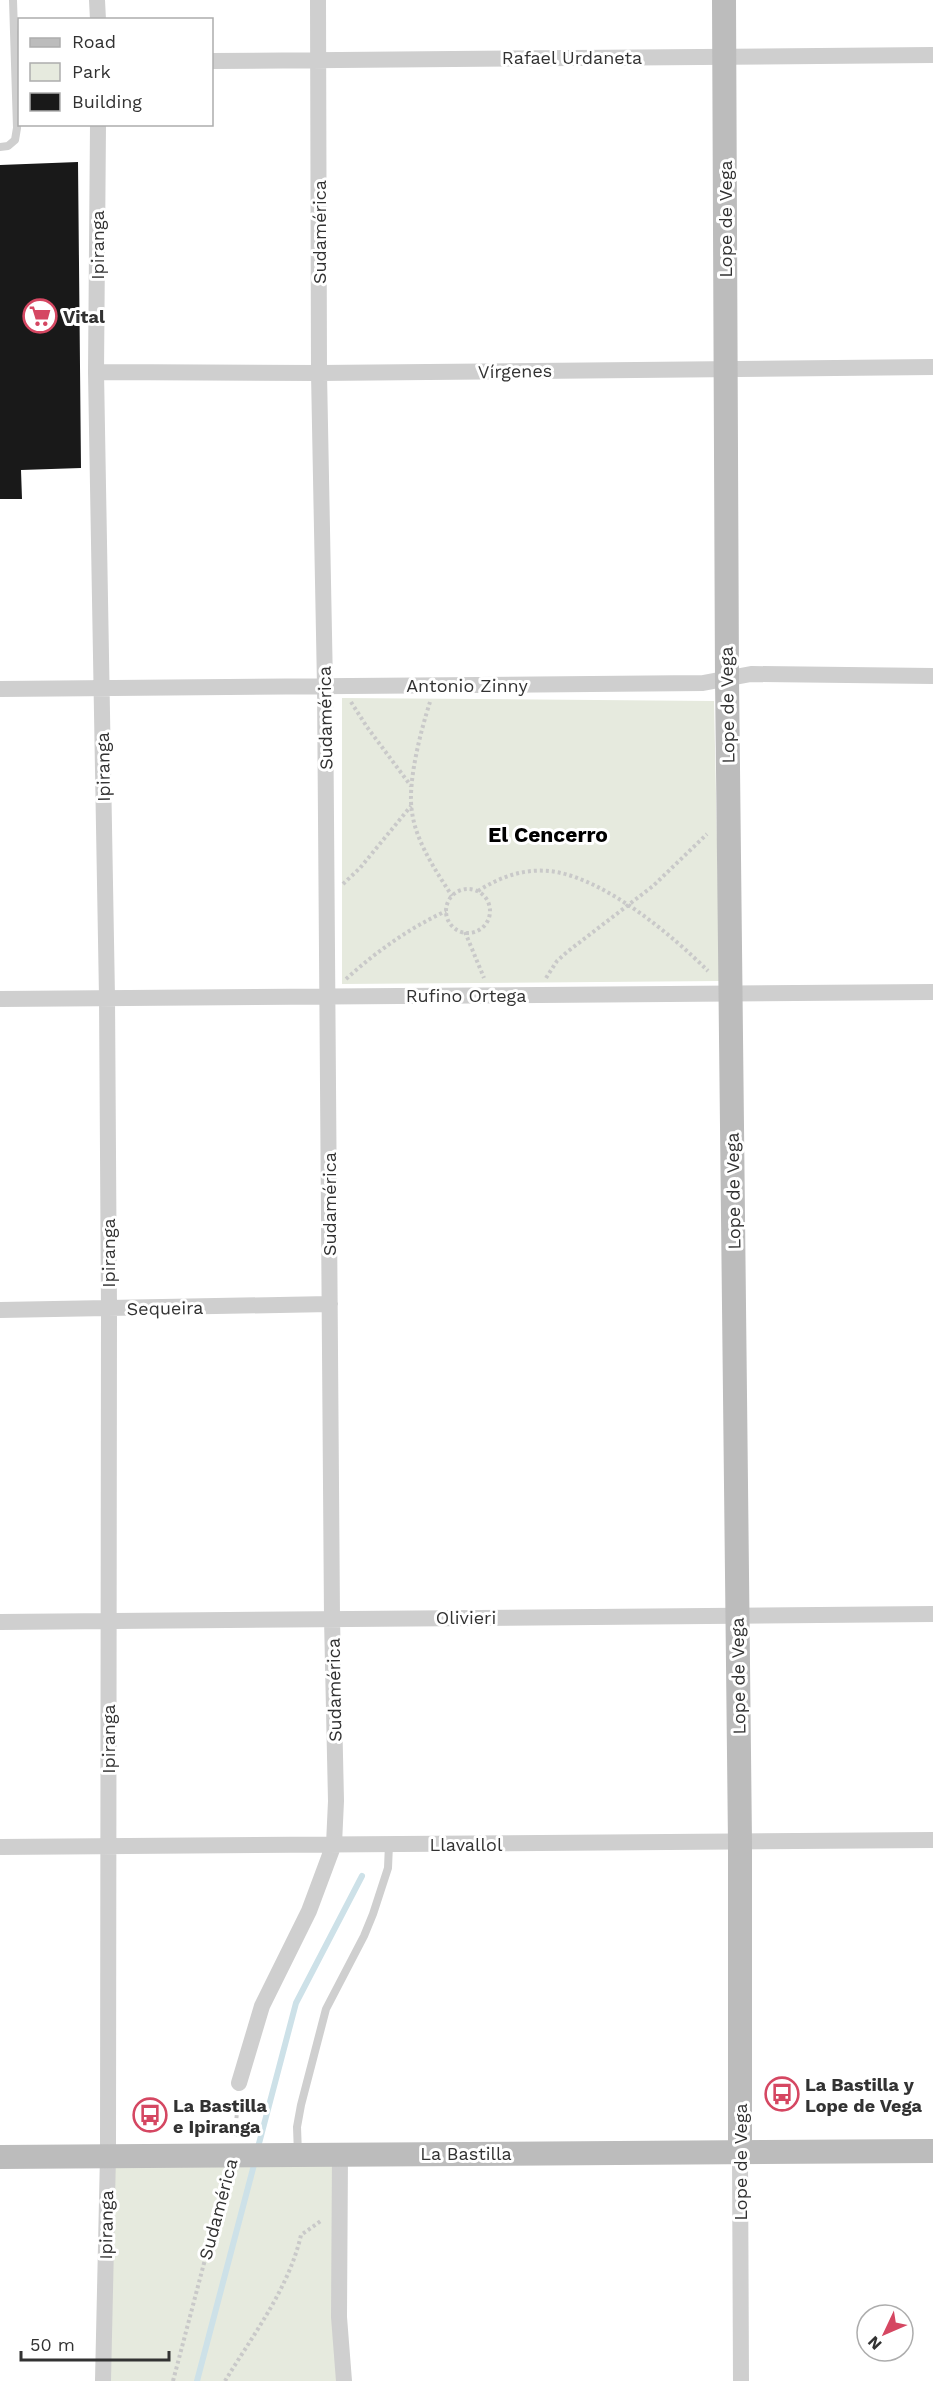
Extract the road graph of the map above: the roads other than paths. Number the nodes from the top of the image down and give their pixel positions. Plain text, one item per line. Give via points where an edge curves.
1 (13, 0) edge
2 (98, 0) edge
3 (318, 0) edge
4 (724, 0) edge
5 (98, 18) edge
6 (933, 55) edge
7 (725, 56) junction
8 (319, 59) junction
9 (213, 61) edge
10 (98, 126) edge
11 (0, 147) edge
12 (933, 367) edge
13 (725, 369) junction
14 (96, 372) junction
15 (319, 373) junction
16 (933, 676) edge
17 (727, 679) junction
18 (325, 686) junction
19 (0, 689) edge
20 (102, 689) junction
21 (933, 992) edge
22 (730, 993) junction
23 (327, 996) junction
24 (107, 997) junction
25 (0, 999) edge
26 (330, 1304) junction
27 (0, 1310) edge
28 (108, 1310) junction
29 (933, 1614) edge
30 (737, 1616) junction
31 (332, 1618) junction
32 (0, 1622) edge
33 (108, 1622) junction
34 (933, 1840) edge
35 (740, 1843) junction
36 (334, 1844) junction
37 (389, 1844) junction
38 (109, 1846) junction
39 (0, 1847) edge
40 (239, 2083) road end
41 (933, 2151) edge
42 (740, 2152) junction
43 (340, 2154) junction
44 (298, 2155) junction
45 (108, 2156) junction
46 (0, 2157) edge
47 (103, 2381) edge
48 (344, 2381) edge
49 (741, 2381) edge

1 - 11 lane via 17,128 15,140
2 - 5 street
3 - 8 street, Sudamérica
4 - 7 street, Lope de Vega
6 - 7 street, Rafael Urdaneta
7 - 8 street, Rafael Urdaneta
7 - 13 street, Lope de Vega
8 - 9 street, Rafael Urdaneta
8 - 15 street, Sudamérica
10 - 14 street, Ipiranga
12 - 13 street, Vírgenes
13 - 15 street, Vírgenes
13 - 17 street, Lope de Vega
14 - 15 street, Vírgenes
14 - 20 street, Ipiranga
15 - 18 street, Sudamérica
16 - 17 street, Antonio Zinny via 751,674
17 - 18 street, Antonio Zinny via 703,683
17 - 22 street, Lope de Vega
18 - 20 street, Antonio Zinny
18 - 23 street, Sudamérica
19 - 20 street, Antonio Zinny
20 - 24 street, Ipiranga
21 - 22 street, Rufino Ortega
22 - 23 street, Rufino Ortega
22 - 30 street, Lope de Vega
23 - 24 street, Rufino Ortega
23 - 26 street, Sudamérica
24 - 25 street, Rufino Ortega
24 - 28 street, Ipiranga
26 - 28 street, Sequeira
26 - 31 street, Sudamérica
27 - 28 street, Sequeira
28 - 33 street, Ipiranga
29 - 30 street, Olivieri
30 - 31 street, Olivieri
30 - 35 street, Lope de Vega
31 - 33 street, Olivieri
31 - 36 street, Sudamérica
32 - 33 street, Olivieri
33 - 38 street, Ipiranga
34 - 35 street, Llavallol
35 - 37 street, Llavallol
35 - 42 street, Lope de Vega
36 - 37 street, Llavallol
36 - 38 street, Llavallol
36 - 40 street, Sudamérica via 309,1911 262,2006
37 - 44 lane via 388,1868 373,1914 326,2009 301,2105
38 - 39 street, Llavallol
38 - 45 street, Ipiranga
41 - 42 street, La Bastilla
42 - 43 street, La Bastilla
42 - 49 street, Lope de Vega
43 - 44 street, La Bastilla
43 - 48 street via 339,2317
44 - 45 street, La Bastilla
45 - 46 street, La Bastilla
45 - 47 street, Ipiranga

